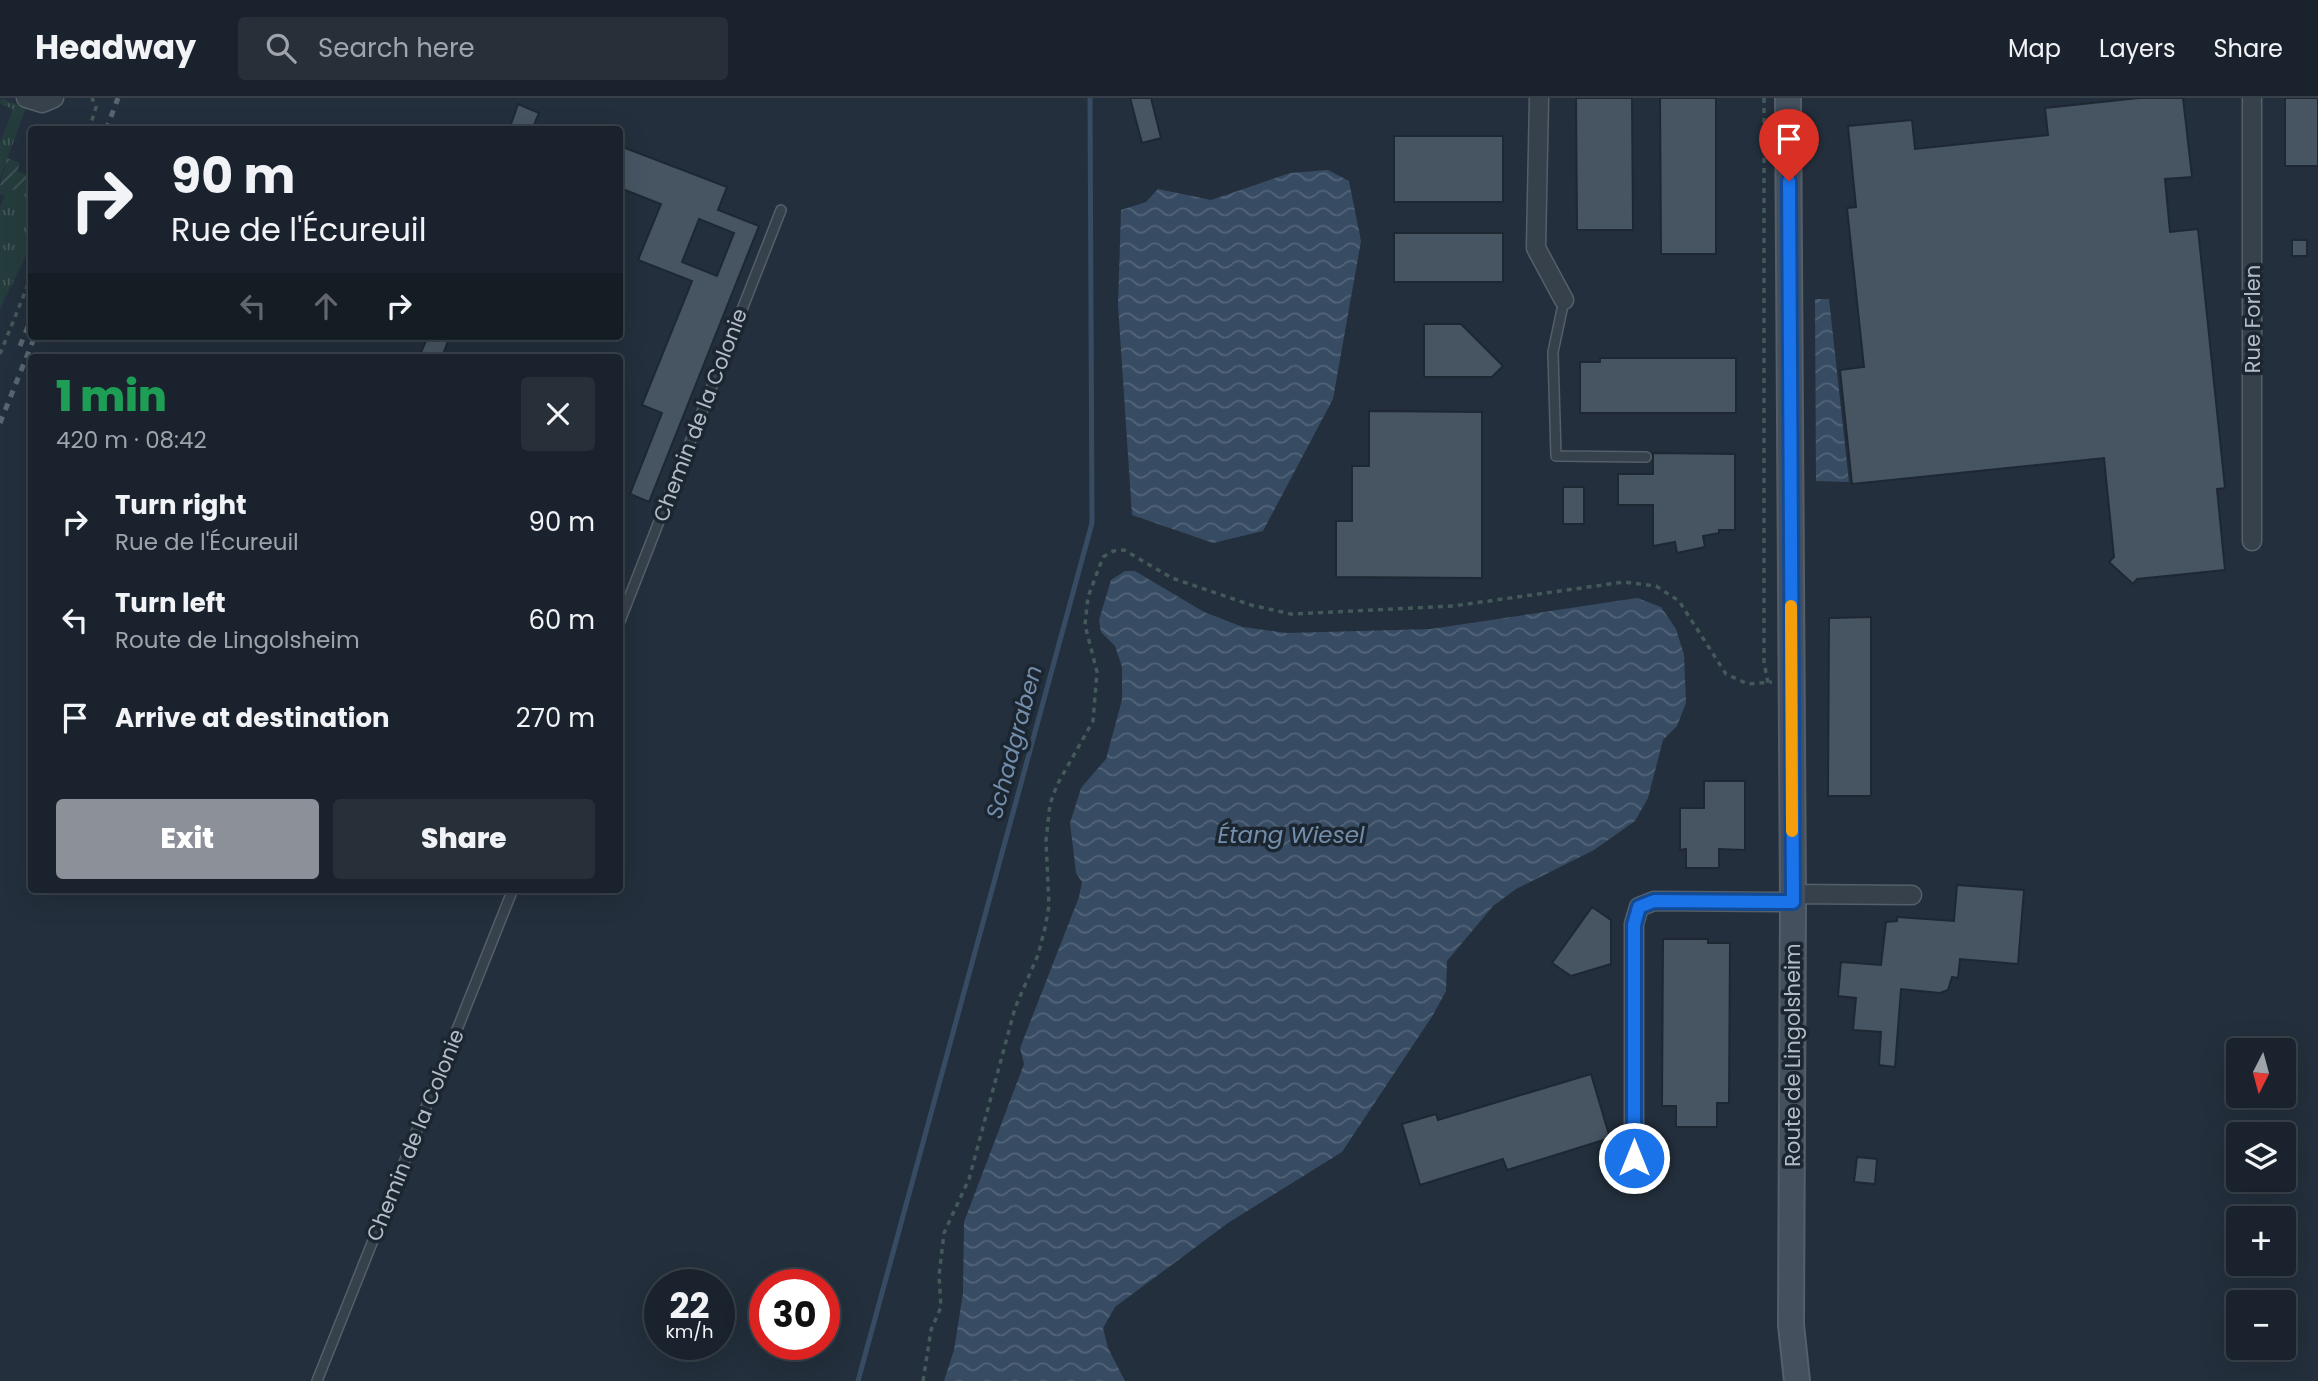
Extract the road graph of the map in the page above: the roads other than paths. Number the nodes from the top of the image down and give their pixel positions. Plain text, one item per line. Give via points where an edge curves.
1 (26, 98) edge
2 (54, 98) edge
3 (1539, 98) edge
4 (1788, 98) edge
5 (2252, 98) edge
6 (781, 210) dead end
7 (1564, 300) joint
8 (1646, 457) dead end
9 (2252, 541) dead end
10 (623, 613) edge
11 (511, 893) edge
12 (1912, 895) dead end
13 (1793, 898) junction
14 (1634, 1158) dead end
15 (317, 1381) edge
16 (1797, 1381) edge

1 - 2 street via 42,103
3 - 7 street via 1536,248
4 - 13 main road, Route de Lingolsheim
5 - 9 street, Rue Forlen
6 - 10 lane, Chemin de la Colonie
7 - 8 lane via 1553,352 1556,456
11 - 15 lane, Chemin de la Colonie
12 - 13 street
13 - 14 street via 1654,901 1639,907 1634,925
13 - 16 main road, Route de Lingolsheim via 1791,1325

